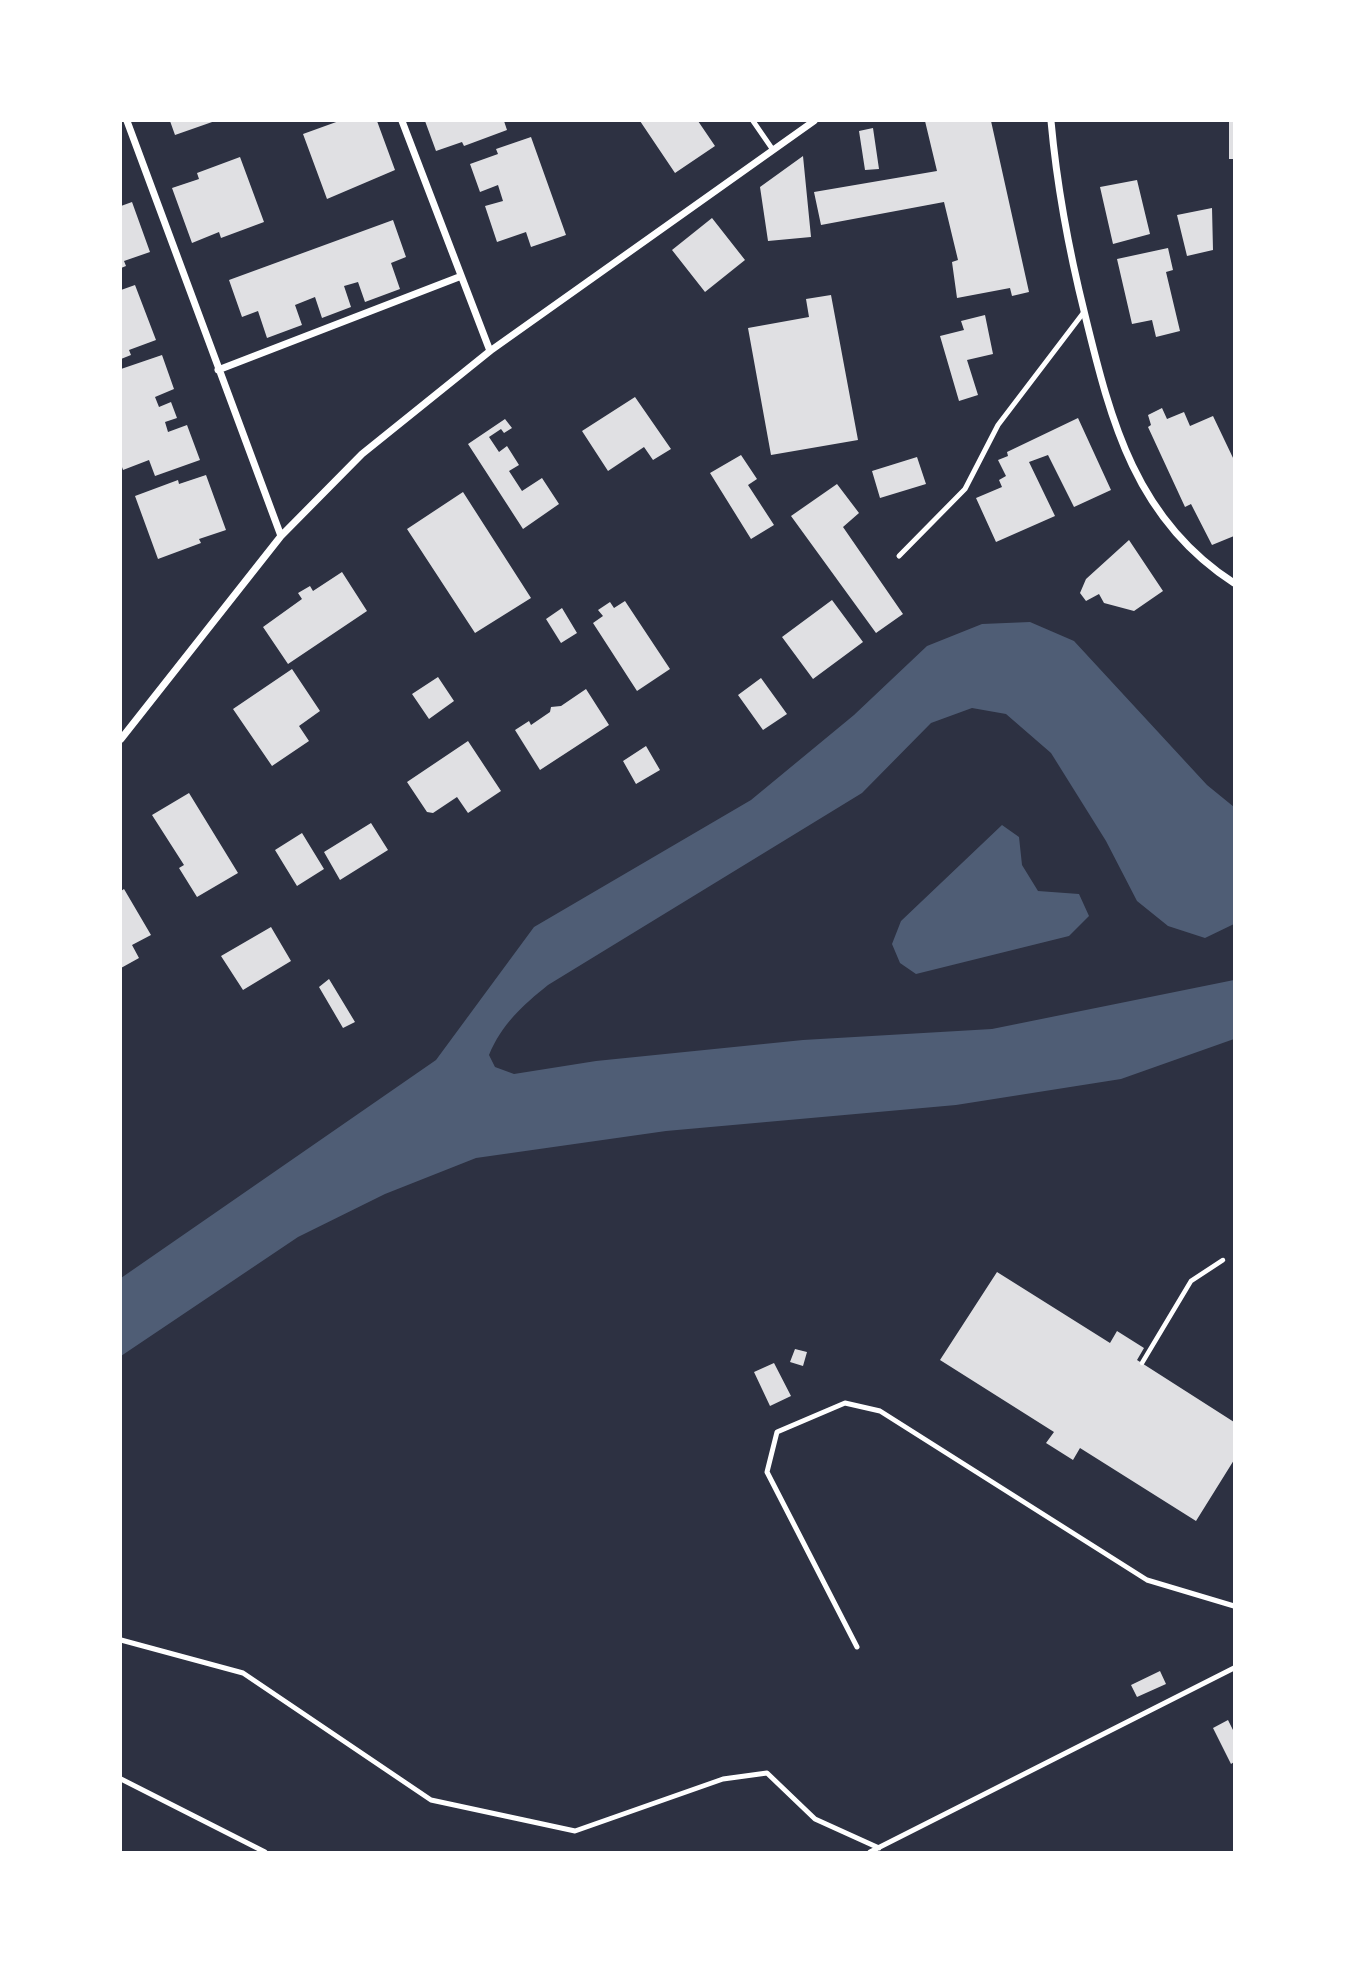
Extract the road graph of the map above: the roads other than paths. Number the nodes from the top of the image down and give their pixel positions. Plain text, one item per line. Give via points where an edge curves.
1 (127, 121) edge
2 (402, 121) edge
3 (753, 121) edge
4 (814, 121) edge
5 (1051, 121) edge
6 (773, 150) junction
7 (459, 277) junction
8 (1084, 312) junction
9 (490, 351) junction
10 (218, 370) junction
11 (281, 536) junction
12 (899, 556) dead end
13 (1234, 583) edge
14 (121, 739) edge
15 (1234, 1606) edge
16 (121, 1640) edge
17 (857, 1647) dead end
18 (1234, 1668) edge
19 (121, 1779) edge
20 (879, 1848) junction
21 (265, 1852) edge
22 (870, 1852) edge

1 - 10 street
2 - 7 street
3 - 6 lane
4 - 6 street
5 - 8 street via 1057,183
6 - 9 street
7 - 9 street
7 - 10 street
8 - 12 lane via 998,425 965,489
8 - 13 street via 1105,395 1133,469 1180,539 1203,563
9 - 11 street via 362,454
10 - 11 street
11 - 14 street
15 - 17 lane via 1147,1580 880,1411 845,1402 777,1432 767,1472
16 - 20 lane via 243,1672 431,1800 575,1831 723,1779 767,1773 815,1819
18 - 20 lane
19 - 21 lane
20 - 22 lane

